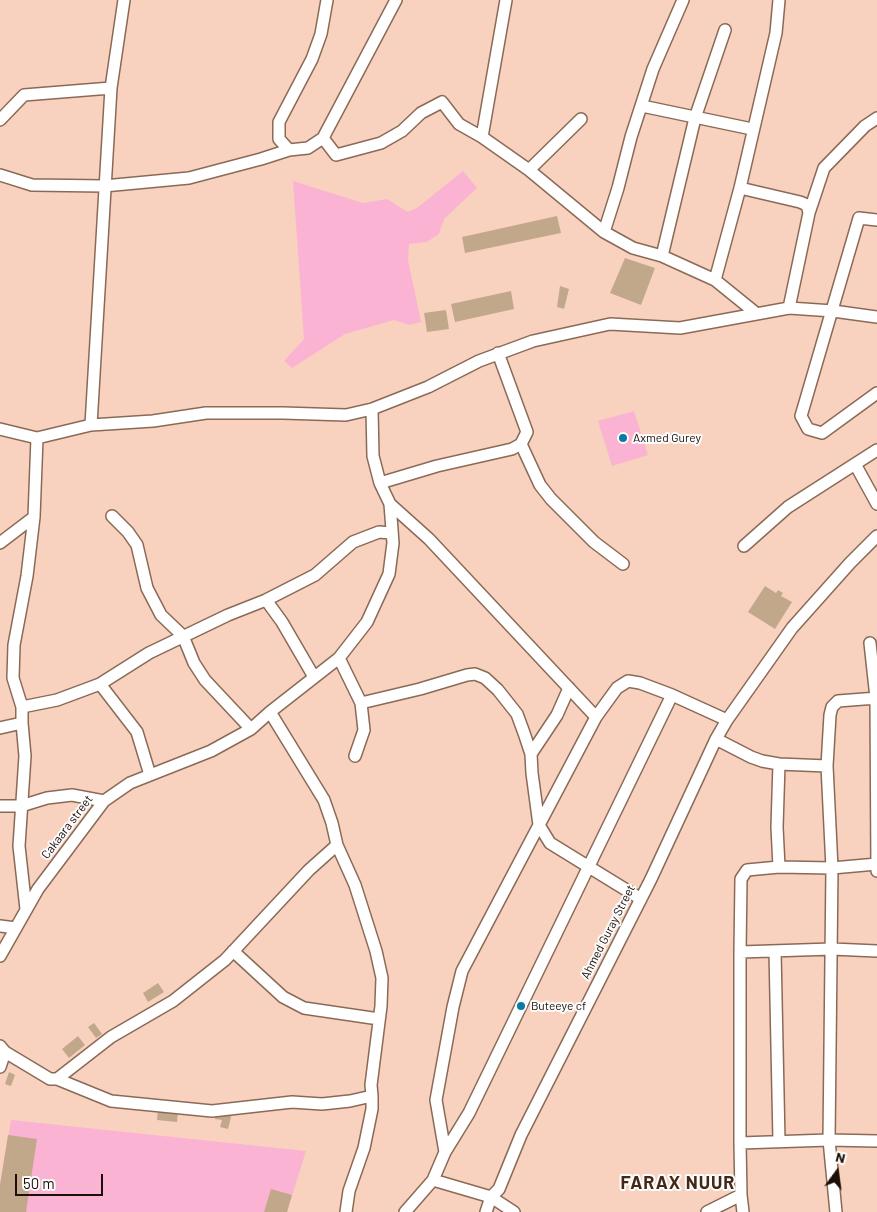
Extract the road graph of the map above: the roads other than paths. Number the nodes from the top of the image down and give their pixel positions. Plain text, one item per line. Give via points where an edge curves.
1 (124, 0) edge
2 (327, 0) edge
3 (396, 0) edge
4 (506, 0) edge
5 (683, 0) edge
6 (780, 0) edge
7 (725, 30) dead end
8 (111, 88) junction
9 (642, 106) junction
10 (694, 118) junction
11 (877, 118) edge
12 (581, 119) dead end
13 (0, 120) edge
14 (752, 129) junction
15 (482, 137) junction
16 (324, 138) junction
17 (289, 150) junction
18 (529, 170) junction
19 (0, 175) edge
20 (104, 186) junction
21 (740, 188) junction
22 (809, 213) junction
23 (877, 220) edge
24 (604, 232) junction
25 (662, 256) junction
26 (715, 280) junction
27 (789, 308) junction
28 (833, 311) junction
29 (757, 314) junction
30 (877, 318) edge
31 (498, 354) junction
32 (877, 393) edge
33 (372, 409) junction
34 (91, 424) junction
35 (0, 429) edge
36 (37, 438) junction
37 (521, 444) junction
38 (877, 450) edge
39 (855, 464) junction
40 (380, 483) junction
41 (390, 504) junction
42 (877, 504) edge
43 (112, 516) dead end
44 (34, 517) junction
45 (392, 533) junction
46 (877, 536) edge
47 (0, 543) edge
48 (744, 546) dead end
49 (623, 564) dead end
50 (266, 600) junction
51 (183, 636) junction
52 (870, 643) dead end
53 (339, 658) junction
54 (314, 677) junction
55 (100, 684) junction
56 (569, 688) junction
57 (672, 695) junction
58 (876, 698) edge
59 (361, 703) junction
60 (22, 707) junction
61 (270, 712) junction
62 (596, 717) junction
63 (727, 720) junction
64 (22, 723) junction
65 (0, 728) edge
66 (251, 729) junction
67 (716, 739) junction
68 (531, 754) junction
69 (355, 756) dead end
70 (779, 764) junction
71 (827, 766) junction
72 (150, 775) junction
73 (104, 801) junction
74 (0, 806) edge
75 (21, 806) junction
76 (539, 825) junction
77 (337, 845) junction
78 (877, 864) edge
79 (779, 867) junction
80 (589, 868) junction
81 (832, 868) junction
82 (877, 871) edge
83 (641, 899) junction
84 (26, 909) junction
85 (0, 926) edge
86 (16, 928) junction
87 (832, 949) junction
88 (234, 951) junction
89 (775, 951) junction
90 (740, 952) junction
91 (877, 952) edge
92 (0, 956) edge
93 (379, 1019) junction
94 (2, 1049) edge
95 (0, 1068) edge
96 (57, 1079) junction
97 (372, 1096) junction
98 (829, 1140) junction
99 (877, 1141) edge
100 (779, 1142) junction
101 (740, 1143) junction
102 (445, 1152) junction
103 (433, 1180) junction
104 (740, 1195) junction
105 (491, 1197) junction
106 (346, 1212) edge
107 (405, 1212) edge
108 (486, 1212) edge
109 (514, 1212) edge
110 (707, 1212) edge
111 (743, 1212) edge
112 (836, 1212) edge

1 - 8 street
2 - 17 street via 321,34 312,59 279,122 279,138
3 - 16 street
4 - 15 street
5 - 9 street via 653,70
6 - 14 street via 776,32
7 - 10 street
8 - 13 street via 24,95
8 - 20 street
9 - 10 street
9 - 24 street
10 - 14 street
10 - 25 street
11 - 22 street via 824,168
12 - 18 street
14 - 21 street
15 - 16 street via 459,124 442,102 421,113 402,131 381,143 336,155
15 - 18 street
16 - 17 street via 308,148
17 - 20 street via 189,178
18 - 24 street
19 - 20 street via 32,185
20 - 34 street
21 - 22 street via 800,202 806,205
21 - 26 street
22 - 27 street
23 - 28 street via 859,218
24 - 25 street via 633,248
25 - 26 street
26 - 29 street
27 - 28 street
27 - 29 street
28 - 30 street
28 - 32 street via 801,416 808,429 822,433
29 - 31 street via 680,328 610,324 533,341
31 - 33 street via 428,388
31 - 37 street via 527,432
33 - 34 street via 346,415 206,413 153,421
33 - 40 street via 373,456
34 - 36 street
35 - 36 street
36 - 44 street
37 - 40 street
37 - 49 street via 540,485 551,499 594,542
38 - 39 street
39 - 42 street
39 - 48 street via 788,507
40 - 41 street
41 - 45 street, Cakaara street
41 - 56 street via 429,539
43 - 51 street via 137,545 147,588 161,615
44 - 47 street
44 - 60 street via 14,645 13,678
45 - 50 street via 379,532 353,542 315,575
45 - 53 street, Cakaara street via 389,574 367,622
46 - 63 street, Ahmed Guray Street via 792,628
50 - 51 street
50 - 54 street
51 - 55 street
51 - 66 street via 205,680
52 - 58 street
53 - 54 street, Cakaara street
53 - 59 street
54 - 61 street, Cakaara street
55 - 60 street via 58,700
55 - 72 street via 137,732
56 - 62 street
56 - 68 street via 557,715
57 - 62 street via 628,681 618,688
57 - 63 street
57 - 80 street
58 - 71 street via 838,702 832,707
58 - 78 street
59 - 68 street via 475,674 498,690 517,714
59 - 69 street via 364,730
60 - 64 street
61 - 66 street, Cakaara street
61 - 77 street via 324,800
62 - 76 street
63 - 67 street, Ahmed Guray Street
64 - 65 street
64 - 75 street via 25,756
66 - 72 street, Cakaara street via 211,751
67 - 70 street via 751,757
67 - 83 street, Ahmed Guray Street
68 - 76 street
70 - 71 street
70 - 79 street
71 - 81 street
72 - 73 street, Cakaara street via 130,783
73 - 75 street via 72,795
73 - 84 street, Cakaara street
74 - 75 street
75 - 84 street via 19,846
76 - 80 street via 550,843
76 - 102 street via 462,970 436,1100
77 - 88 street via 309,870
77 - 93 street via 355,885 376,951 382,978
78 - 81 street
78 - 82 street
79 - 81 street
79 - 90 street via 747,870 741,879
80 - 83 street
80 - 102 street via 469,1113
81 - 87 street
83 - 105 street, Ahmed Guray Street via 521,1135 499,1189
84 - 86 street, Cakaara street
85 - 86 street
86 - 92 street, Cakaara street
87 - 89 street
87 - 91 street
87 - 98 street
88 - 93 street via 283,997 304,1008
88 - 96 street via 173,1002 111,1037
89 - 90 street
89 - 100 street
90 - 101 street
93 - 97 street
94 - 95 street
94 - 96 street via 50,1079
96 - 97 street via 111,1100 212,1111 292,1102 350,1102
97 - 106 street via 364,1148 349,1192
98 - 99 street
98 - 100 street
98 - 112 street
100 - 101 street
101 - 104 street
102 - 103 street
103 - 105 street
103 - 107 street
104 - 110 street
104 - 111 street
105 - 108 street, Ahmed Guray Street
105 - 109 street

